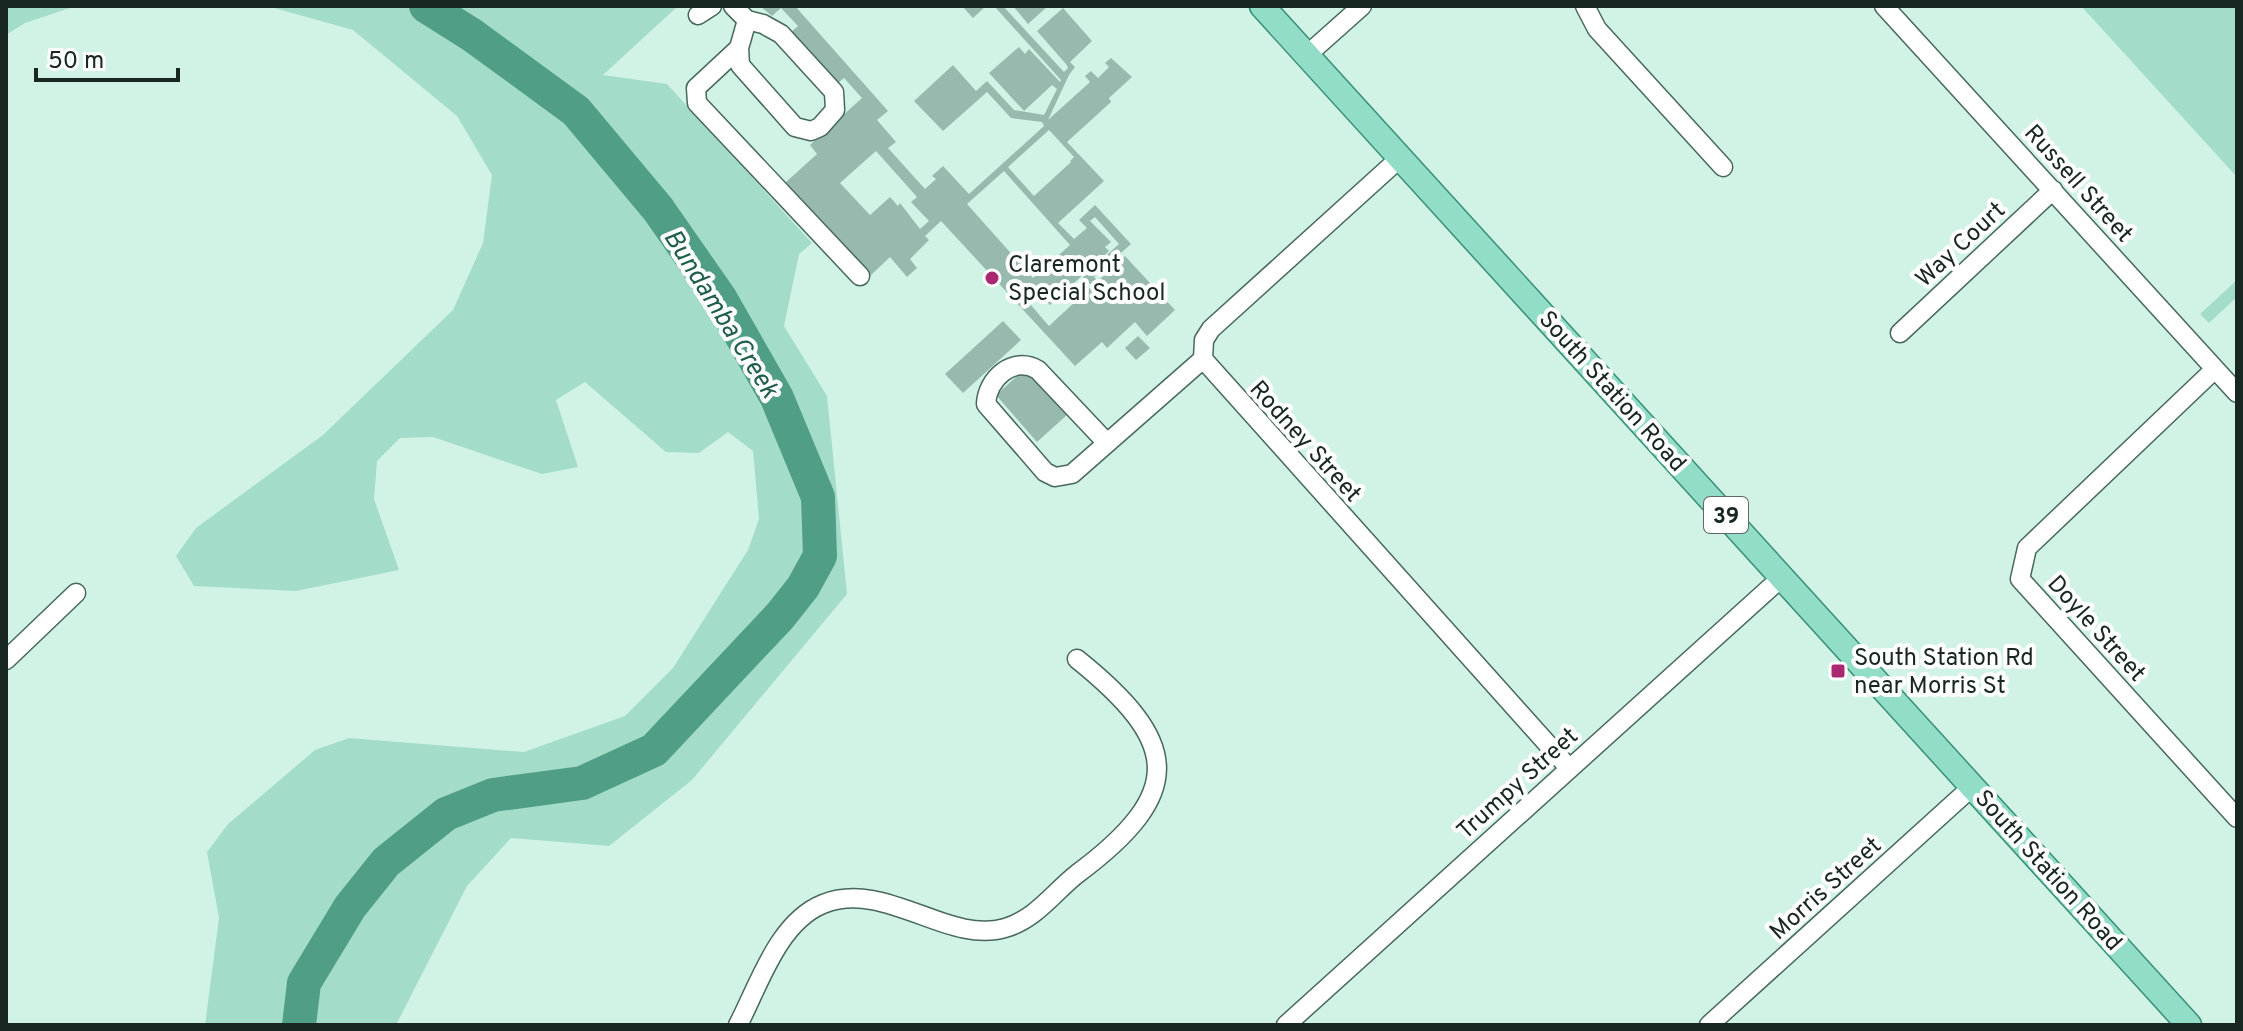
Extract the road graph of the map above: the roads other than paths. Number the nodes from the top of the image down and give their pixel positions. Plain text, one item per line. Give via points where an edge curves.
1 (733, 6) edge
2 (1262, 6) edge
3 (1362, 6) edge
4 (1585, 6) edge
5 (1884, 6) edge
6 (747, 20) junction
7 (739, 48) junction
8 (1307, 55) junction
9 (1401, 157) junction
10 (1723, 167) dead end
11 (2053, 190) junction
12 (860, 276) dead end
13 (1900, 333) dead end
14 (1203, 359) junction
15 (2215, 369) junction
16 (2237, 393) edge
17 (1107, 443) junction
18 (1782, 577) junction
19 (76, 593) dead end
20 (1077, 659) dead end
21 (6, 660) edge
22 (1569, 768) junction
23 (1973, 786) junction
24 (2237, 818) edge
25 (1726, 1010) junction
26 (738, 1025) edge
27 (1286, 1025) edge
28 (1709, 1025) edge
29 (1739, 1025) edge
30 (2189, 1025) edge

1 - 6 street
2 - 8 main road, South Station Road / 39
3 - 8 street
4 - 10 street via 1597,29
5 - 11 street, Russell Street
6 - 7 street
6 - 7 street via 781,34 834,92 831,116 811,131 795,127 740,65
7 - 12 street via 696,88 697,103
8 - 9 main road, South Station Road / 39
9 - 14 street via 1211,329
9 - 18 main road, South Station Road / 39
11 - 13 street, Way Court
11 - 15 street, Russell Street
14 - 17 street
14 - 22 street, Rodney Street
15 - 16 street, Russell Street
15 - 24 street, Doyle Street via 2027,548 2020,579
17 - 17 street via 1072,474 1055,477 986,404 986,393 1012,366 1029,364
18 - 22 street, Trumpy Street
18 - 23 main road, South Station Road / 39
19 - 21 street
20 - 26 street via 1113,688 1153,742 1154,788 1127,834 1028,919 1005,929 966,928 870,899 848,897 810,910 778,946
22 - 27 street, Trumpy Street
23 - 25 street, Morris Street
23 - 30 main road, South Station Road / 39
25 - 28 street, Morris Street
25 - 29 street

